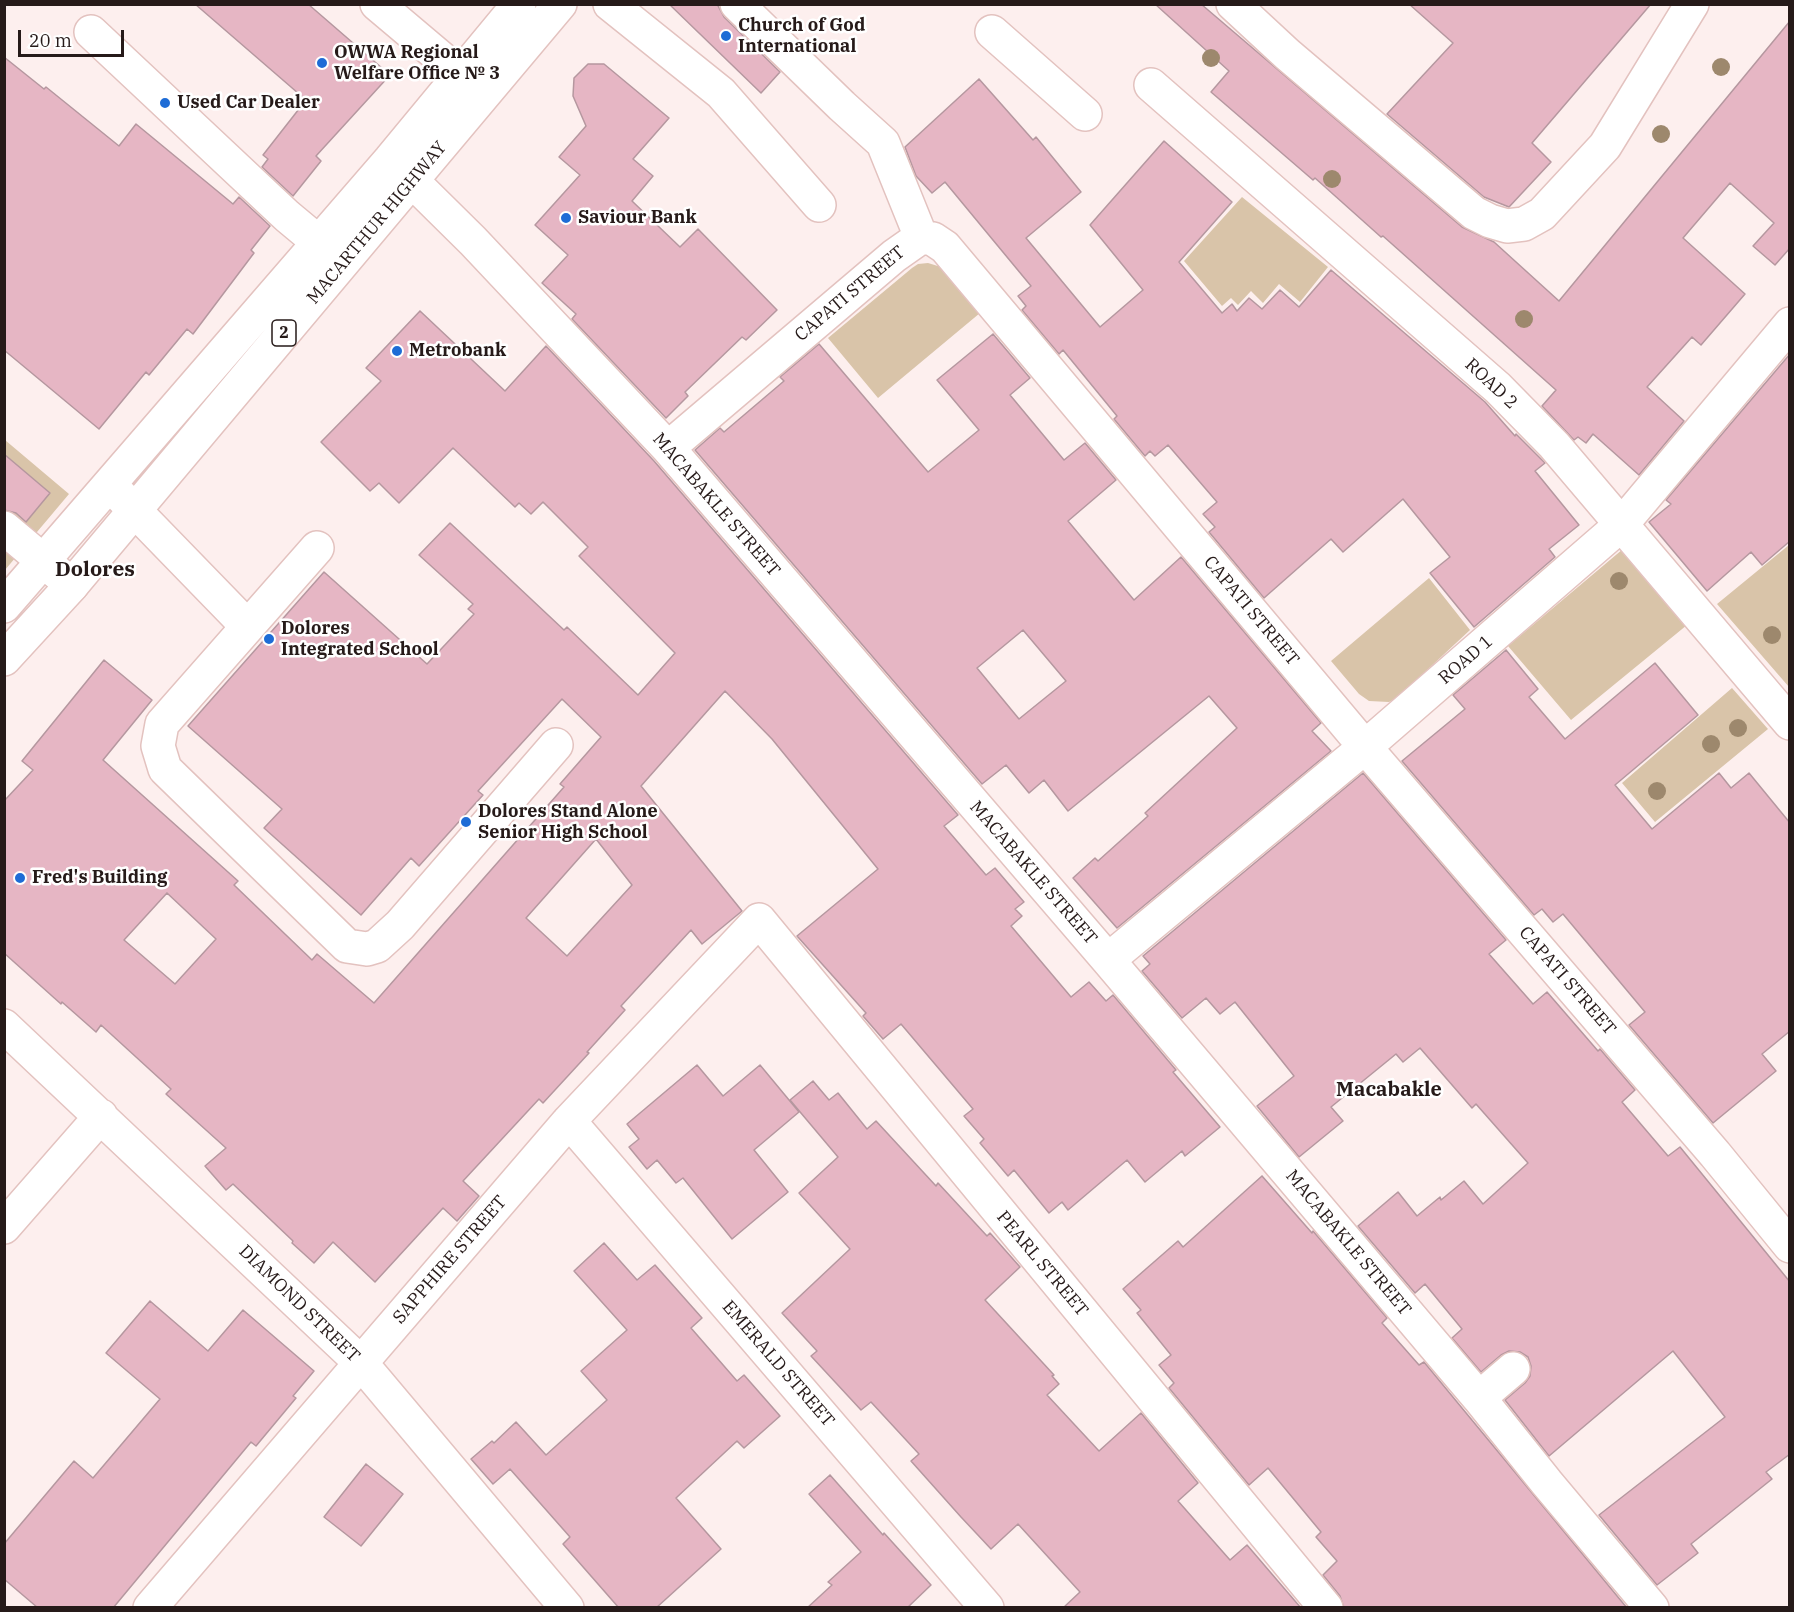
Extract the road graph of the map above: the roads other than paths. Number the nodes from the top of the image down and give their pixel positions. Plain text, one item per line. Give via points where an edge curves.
1 (377, 4) edge
2 (519, 4) edge
3 (561, 4) edge
4 (610, 4) edge
5 (737, 4) edge
6 (1233, 4) edge
7 (1692, 4) edge
8 (91, 32) dead end
9 (992, 32) dead end
10 (460, 74) junction
11 (1151, 85) dead end
12 (484, 97) junction
13 (1085, 114) dead end
14 (402, 170) junction
15 (819, 205) dead end
16 (921, 237) junction
17 (331, 252) junction
18 (1790, 324) edge
19 (668, 448) junction
20 (110, 485) junction
21 (135, 510) junction
22 (1622, 524) junction
23 (4, 528) edge
24 (316, 548) dead end
25 (43, 562) junction
26 (72, 585) junction
27 (4, 606) edge
28 (247, 626) junction
29 (4, 659) edge
30 (1790, 723) edge
31 (556, 745) dead end
32 (1365, 747) junction
33 (759, 920) joint
34 (1108, 960) junction
35 (4, 1026) edge
36 (101, 1116) junction
37 (570, 1121) junction
38 (4, 1227) edge
39 (1790, 1246) edge
40 (362, 1363) junction
41 (1513, 1369) dead end
42 (1479, 1398) junction
43 (150, 1608) edge
44 (567, 1608) edge
45 (987, 1608) edge
46 (1326, 1608) edge
47 (1652, 1608) edge

1 - 10 main road
2 - 10 main road, MACARTHUR HIGHWAY / 2
3 - 12 main road, MACARTHUR HIGHWAY / 2
4 - 15 main road via 721,93
5 - 16 main road via 883,142
6 - 7 main road via 1474,213 1507,226 1524,224 1542,214 1605,146
8 - 17 main road via 287,216
9 - 13 main road
10 - 12 main road
10 - 14 main road, MACARTHUR HIGHWAY / 2
11 - 22 main road, ROAD 2 via 1498,388
12 - 14 main road, MACARTHUR HIGHWAY / 2
14 - 17 main road, MACARTHUR HIGHWAY / 2
14 - 19 main road, MACABAKLE STREET
16 - 19 main road, CAPATI STREET
16 - 32 main road, CAPATI STREET via 945,247
17 - 20 main road, MACARTHUR HIGHWAY / 2
17 - 21 main road, MACARTHUR HIGHWAY / 2
18 - 22 main road, ROAD 1
19 - 34 main road, MACABAKLE STREET
20 - 21 main road
20 - 25 main road, MACARTHUR HIGHWAY / 2
21 - 26 main road, MACARTHUR HIGHWAY / 2
21 - 28 main road
22 - 30 main road, ROAD 2
22 - 32 main road, ROAD 1
23 - 25 main road
24 - 28 main road
25 - 26 main road
25 - 27 main road, MACARTHUR HIGHWAY / 2
26 - 29 main road, MACARTHUR HIGHWAY / 2
28 - 31 main road via 162,724 158,746 165,769 347,946 377,946 400,925
32 - 34 main road, ROAD 1
32 - 39 main road, CAPATI STREET
33 - 37 main road, SAPPHIRE STREET
33 - 46 main road, PEARL STREET
34 - 42 main road, MACABAKLE STREET
35 - 36 main road, DIAMOND STREET
36 - 38 main road
36 - 40 main road, DIAMOND STREET
37 - 40 main road, SAPPHIRE STREET
37 - 45 main road, EMERALD STREET
40 - 43 main road, SAPPHIRE STREET
40 - 44 main road, DIAMOND STREET
41 - 42 main road
42 - 47 main road, MACABAKLE STREET

